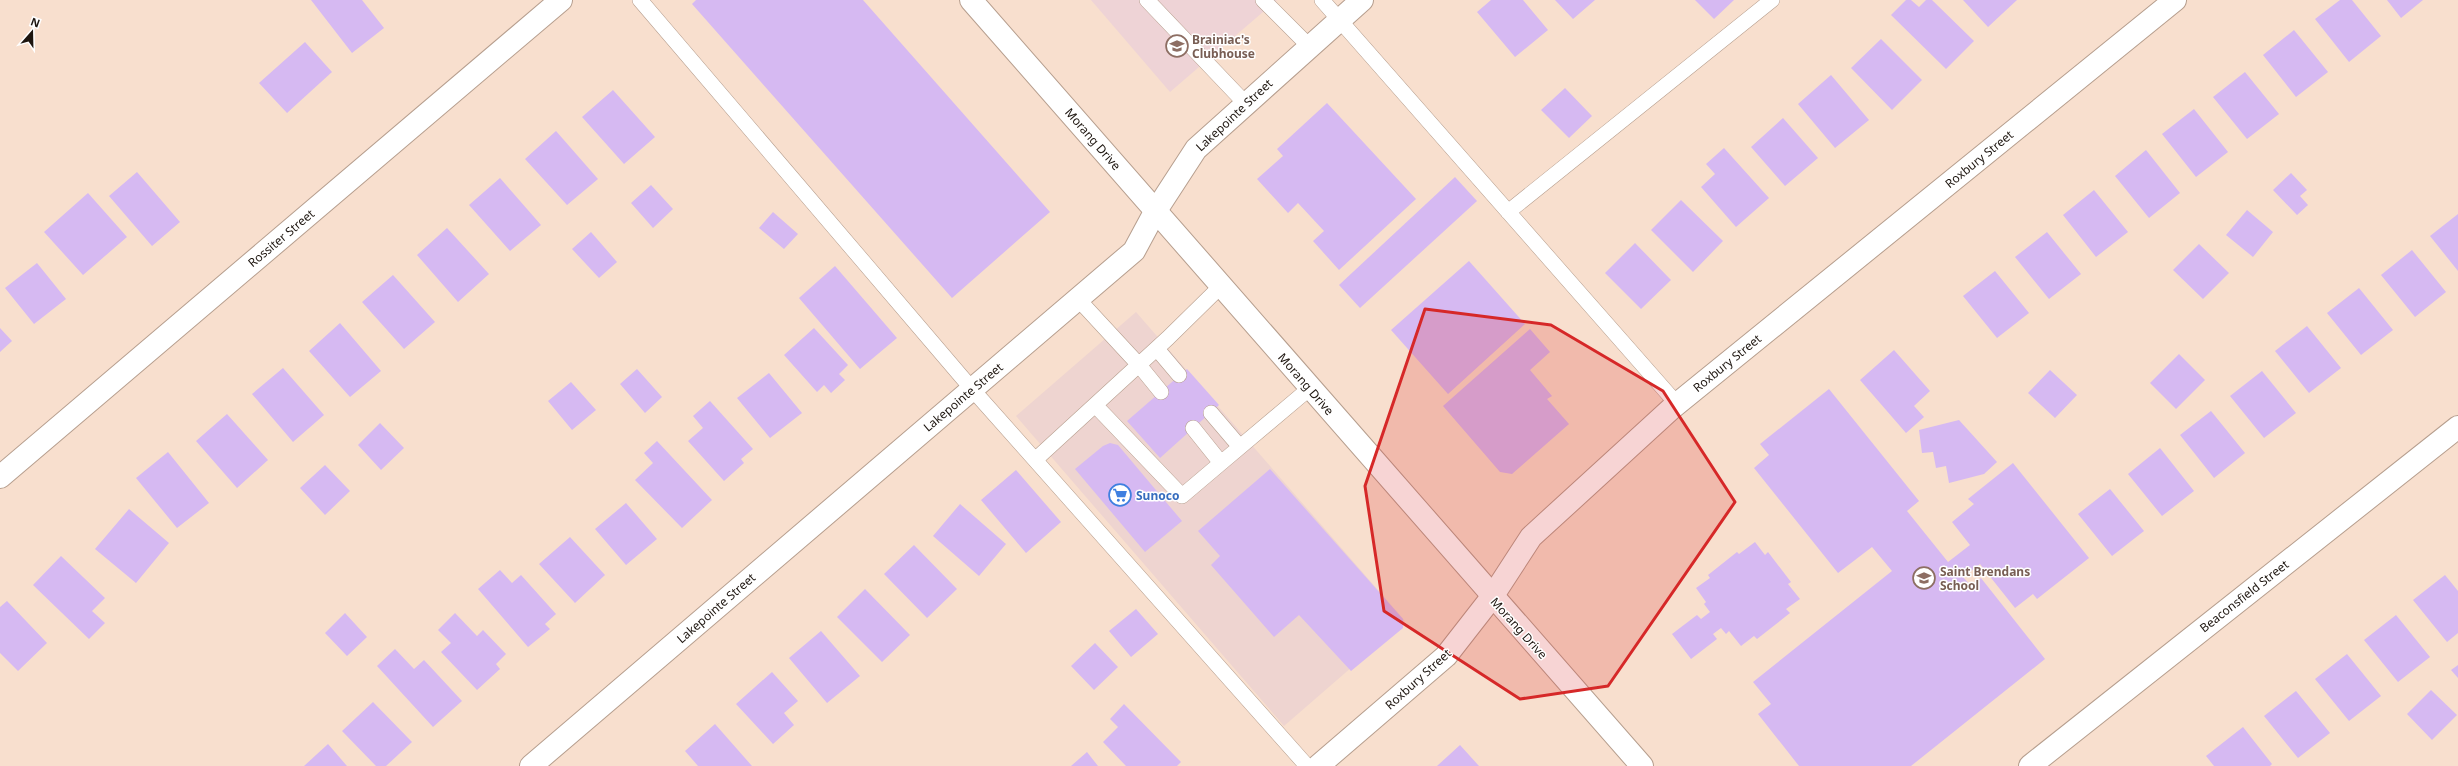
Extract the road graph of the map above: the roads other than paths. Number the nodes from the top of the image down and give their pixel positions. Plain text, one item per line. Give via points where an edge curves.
1 (562, 0) edge
2 (640, 0) edge
3 (972, 0) edge
4 (1148, 0) edge
5 (1263, 0) edge
6 (1322, 0) edge
7 (1362, 0) edge
8 (1772, 0) edge
9 (2175, 0) edge
10 (1339, 19) junction
11 (1309, 46) junction
12 (1246, 104) junction
13 (1155, 212) junction
14 (1508, 212) junction
15 (1221, 286) junction
16 (1078, 299) junction
17 (1157, 349) junction
18 (1139, 365) junction
19 (1179, 375) dead end
20 (1310, 388) junction
21 (972, 389) junction
22 (1161, 392) dead end
23 (1095, 404) junction
24 (1677, 404) junction
25 (1211, 412) dead end
26 (2458, 427) edge
27 (1193, 428) dead end
28 (1240, 447) junction
29 (1035, 460) junction
30 (1221, 463) junction
31 (0, 477) edge
32 (1492, 597) junction
33 (531, 766) edge
34 (1307, 766) edge
35 (1318, 766) edge
36 (1642, 766) edge
37 (2030, 766) edge

1 - 31 street, Rossiter Street
2 - 21 lane
3 - 13 street, Morang Drive
4 - 12 lane
5 - 11 lane
6 - 10 lane
7 - 10 street, Lakepointe Street
8 - 14 lane
9 - 24 street, Roxbury Street
10 - 11 street, Lakepointe Street
10 - 14 lane
11 - 12 street, Lakepointe Street
12 - 13 street, Lakepointe Street via 1196,149
13 - 15 street, Morang Drive
13 - 16 street, Lakepointe Street via 1134,251
14 - 24 lane
15 - 17 lane
15 - 20 street, Morang Drive
16 - 18 lane
16 - 21 street, Lakepointe Street
17 - 18 lane
17 - 19 lane
18 - 22 lane
18 - 23 lane
20 - 28 lane
20 - 32 street, Morang Drive
21 - 29 lane
21 - 33 street, Lakepointe Street
23 - 29 lane
23 - 30 lane via 1182,496
24 - 32 street, Roxbury Street via 1531,537
25 - 28 lane
26 - 37 street, Beaconsfield Street
27 - 30 lane
28 - 30 lane
29 - 34 lane
32 - 35 street, Roxbury Street via 1446,656
32 - 36 street, Morang Drive

